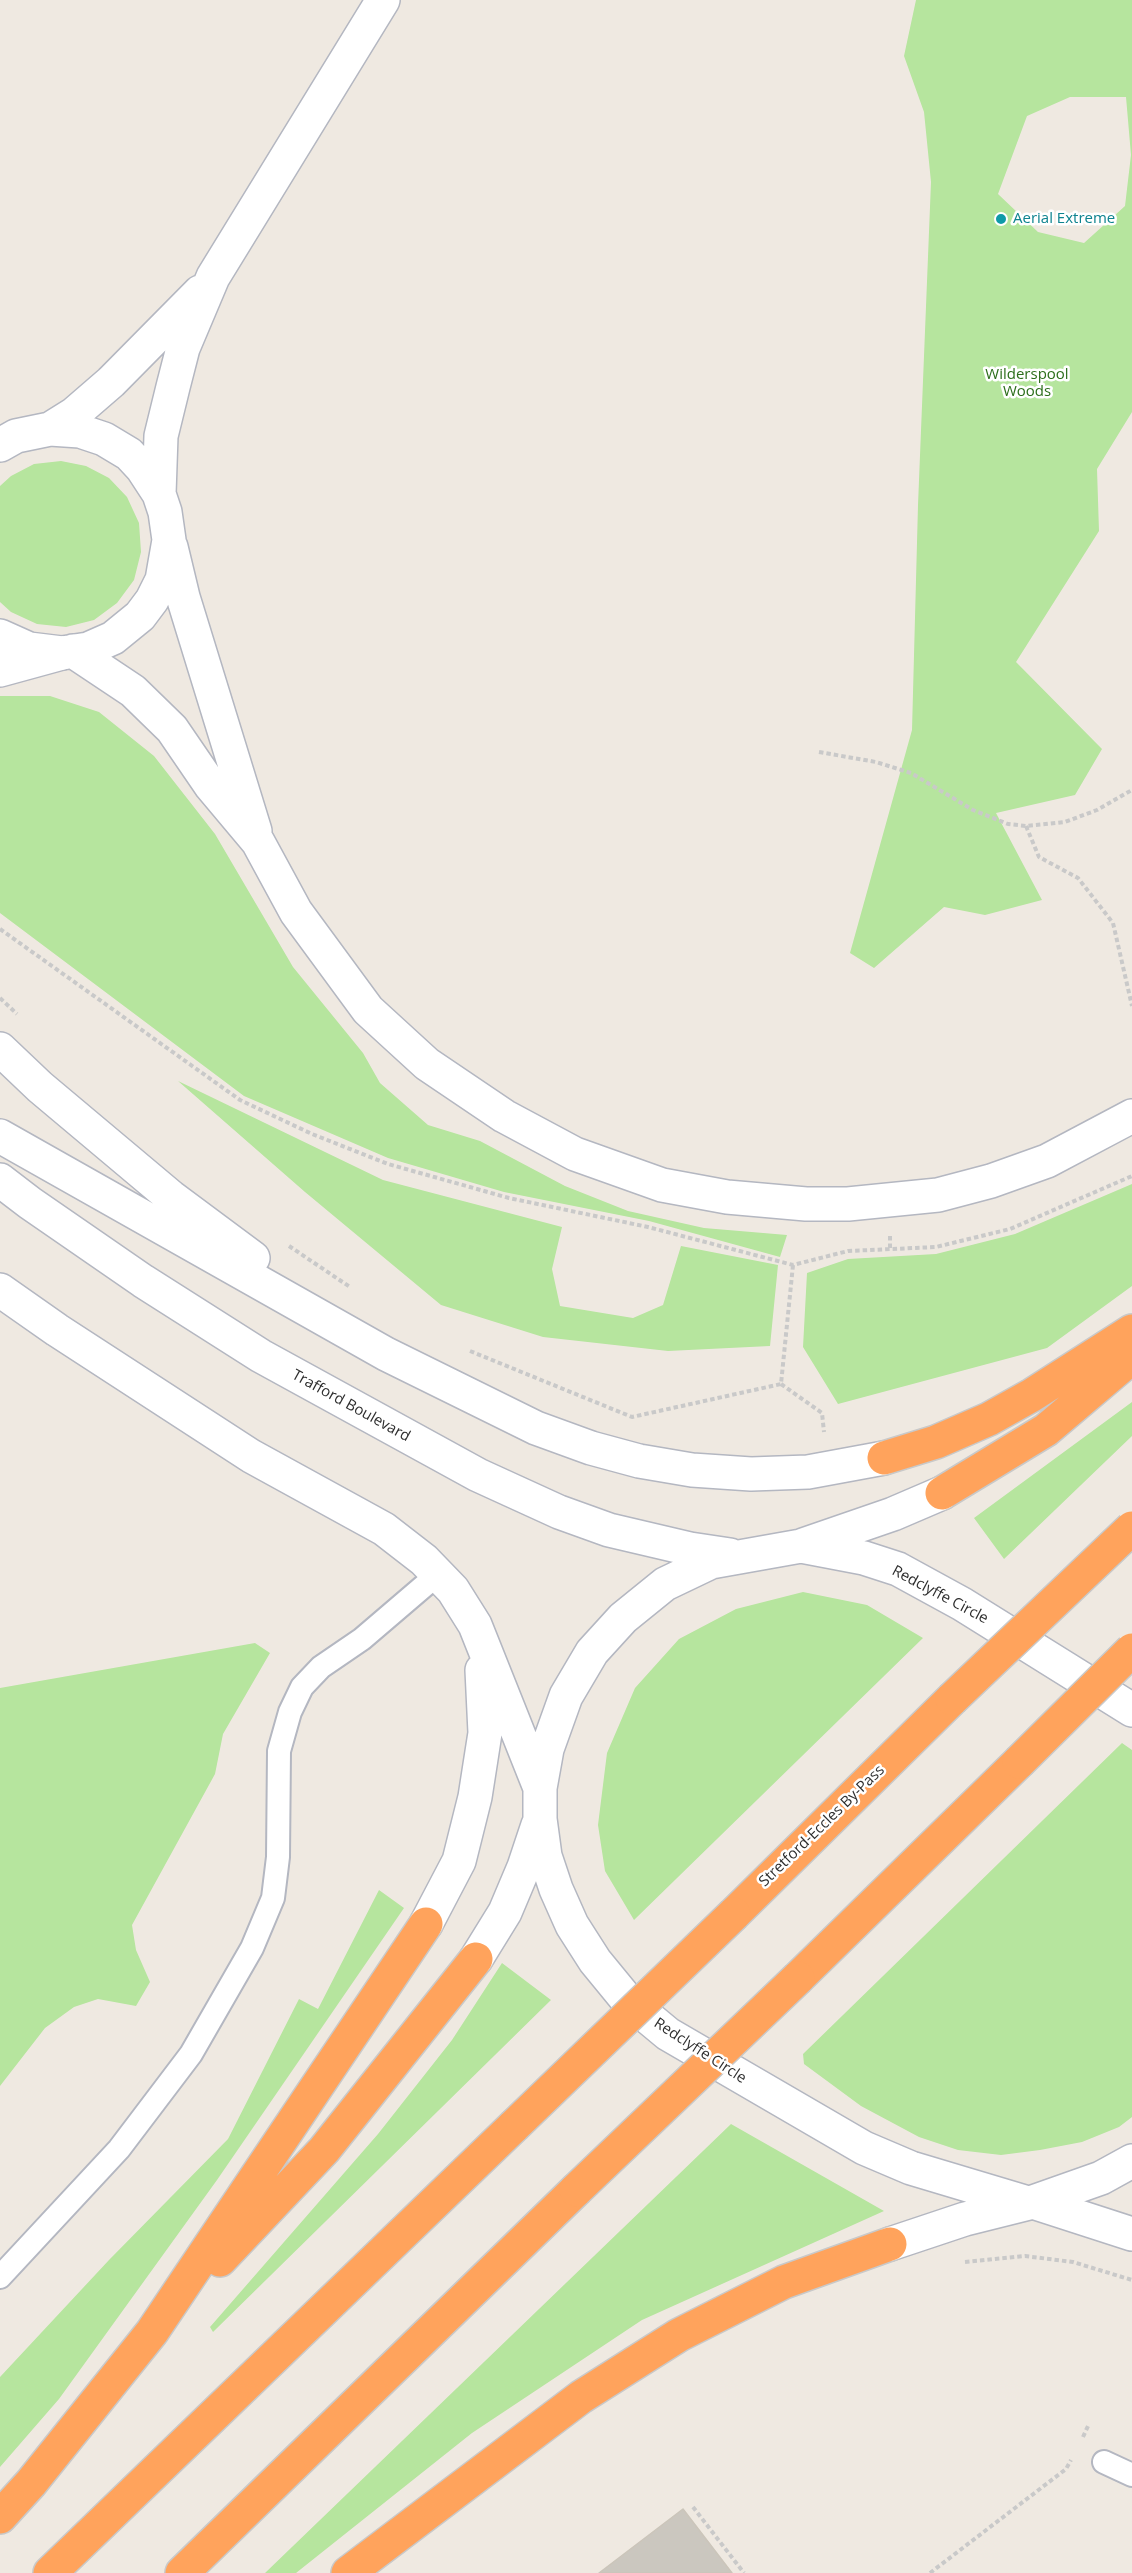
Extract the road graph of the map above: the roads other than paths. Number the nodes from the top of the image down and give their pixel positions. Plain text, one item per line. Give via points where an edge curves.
1 (383, 0) edge
2 (213, 278) junction
3 (50, 429) junction
4 (5, 438) edge
5 (159, 494) junction
6 (169, 540) junction
7 (0, 636) edge
8 (68, 652) junction
9 (0, 670) edge
10 (258, 842) junction
11 (0, 1049) edge
12 (1132, 1116) edge
13 (0, 1136) edge
14 (0, 1180) edge
15 (0, 1290) edge
16 (1132, 1331) edge
17 (386, 1354) junction
18 (1132, 1357) edge
19 (884, 1458) joint
20 (942, 1493) joint
21 (1132, 1528) edge
22 (801, 1546) junction
23 (738, 1556) junction
24 (438, 1574) junction
25 (475, 1625) junction
26 (1132, 1650) edge
27 (1132, 1710) edge
28 (540, 1803) junction
29 (426, 1924) joint
30 (476, 1959) joint
31 (1132, 2162) edge
32 (1031, 2202) junction
33 (1132, 2234) edge
34 (890, 2244) joint
35 (0, 2277) edge
36 (153, 2332) junction
37 (1104, 2462) dead end
38 (1132, 2475) edge
39 (0, 2517) edge
40 (50, 2573) edge
41 (182, 2573) edge
42 (348, 2573) edge

1 - 2 main road
2 - 3 main road via 111,382
2 - 5 main road via 183,348 173,387 161,436
3 - 4 main road
3 - 5 main road via 80,431 104,439 129,454
5 - 6 main road
6 - 8 main road via 162,580 140,616 113,638 88,649
6 - 10 main road
7 - 8 main road via 29,649
8 - 9 main road
8 - 10 main road via 105,669 172,729 211,786
10 - 12 main road via 296,912 328,959 368,1010 427,1064 504,1116 575,1154 662,1185 727,1197 806,1204 938,1195 1047,1161
11 - 17 main road via 171,1197
13 - 17 main road
14 - 23 main road, Trafford Boulevard via 143,1281 261,1356 478,1475 609,1530
15 - 24 main road via 251,1456 384,1528
16 - 19 highway via 989,1419 936,1442
17 - 19 main road via 536,1428 639,1461 751,1474 808,1472
18 - 20 highway via 1046,1430
20 - 22 main road
21 - 40 highway, Stretford-Eccles By-Pass, bridge
22 - 23 main road, Redclyffe Circle
22 - 27 main road, Redclyffe Circle via 898,1569 962,1604
23 - 28 main road, Redclyffe Circle via 711,1562 664,1584 623,1618 592,1652 566,1696 547,1749
24 - 25 main road
24 - 35 lane via 362,1639 321,1667 303,1687 290,1712 279,1751 278,1857 273,1898 252,1948 191,2054 119,2149
25 - 28 main road
25 - 29 main road via 485,1689 485,1722 475,1797 459,1861
26 - 41 highway, bridge
28 - 30 main road via 524,1867 505,1912
28 - 32 main road, Redclyffe Circle via 545,1856 555,1889 573,1925 627,2000 668,2034 864,2148 911,2168
29 - 36 highway
30 - 36 highway via 324,2150
31 - 32 main road via 1101,2178
32 - 33 main road, Redclyffe Circle
32 - 34 main road via 965,2218
34 - 42 highway via 784,2282 679,2335 581,2397
36 - 39 highway
37 - 38 lane

